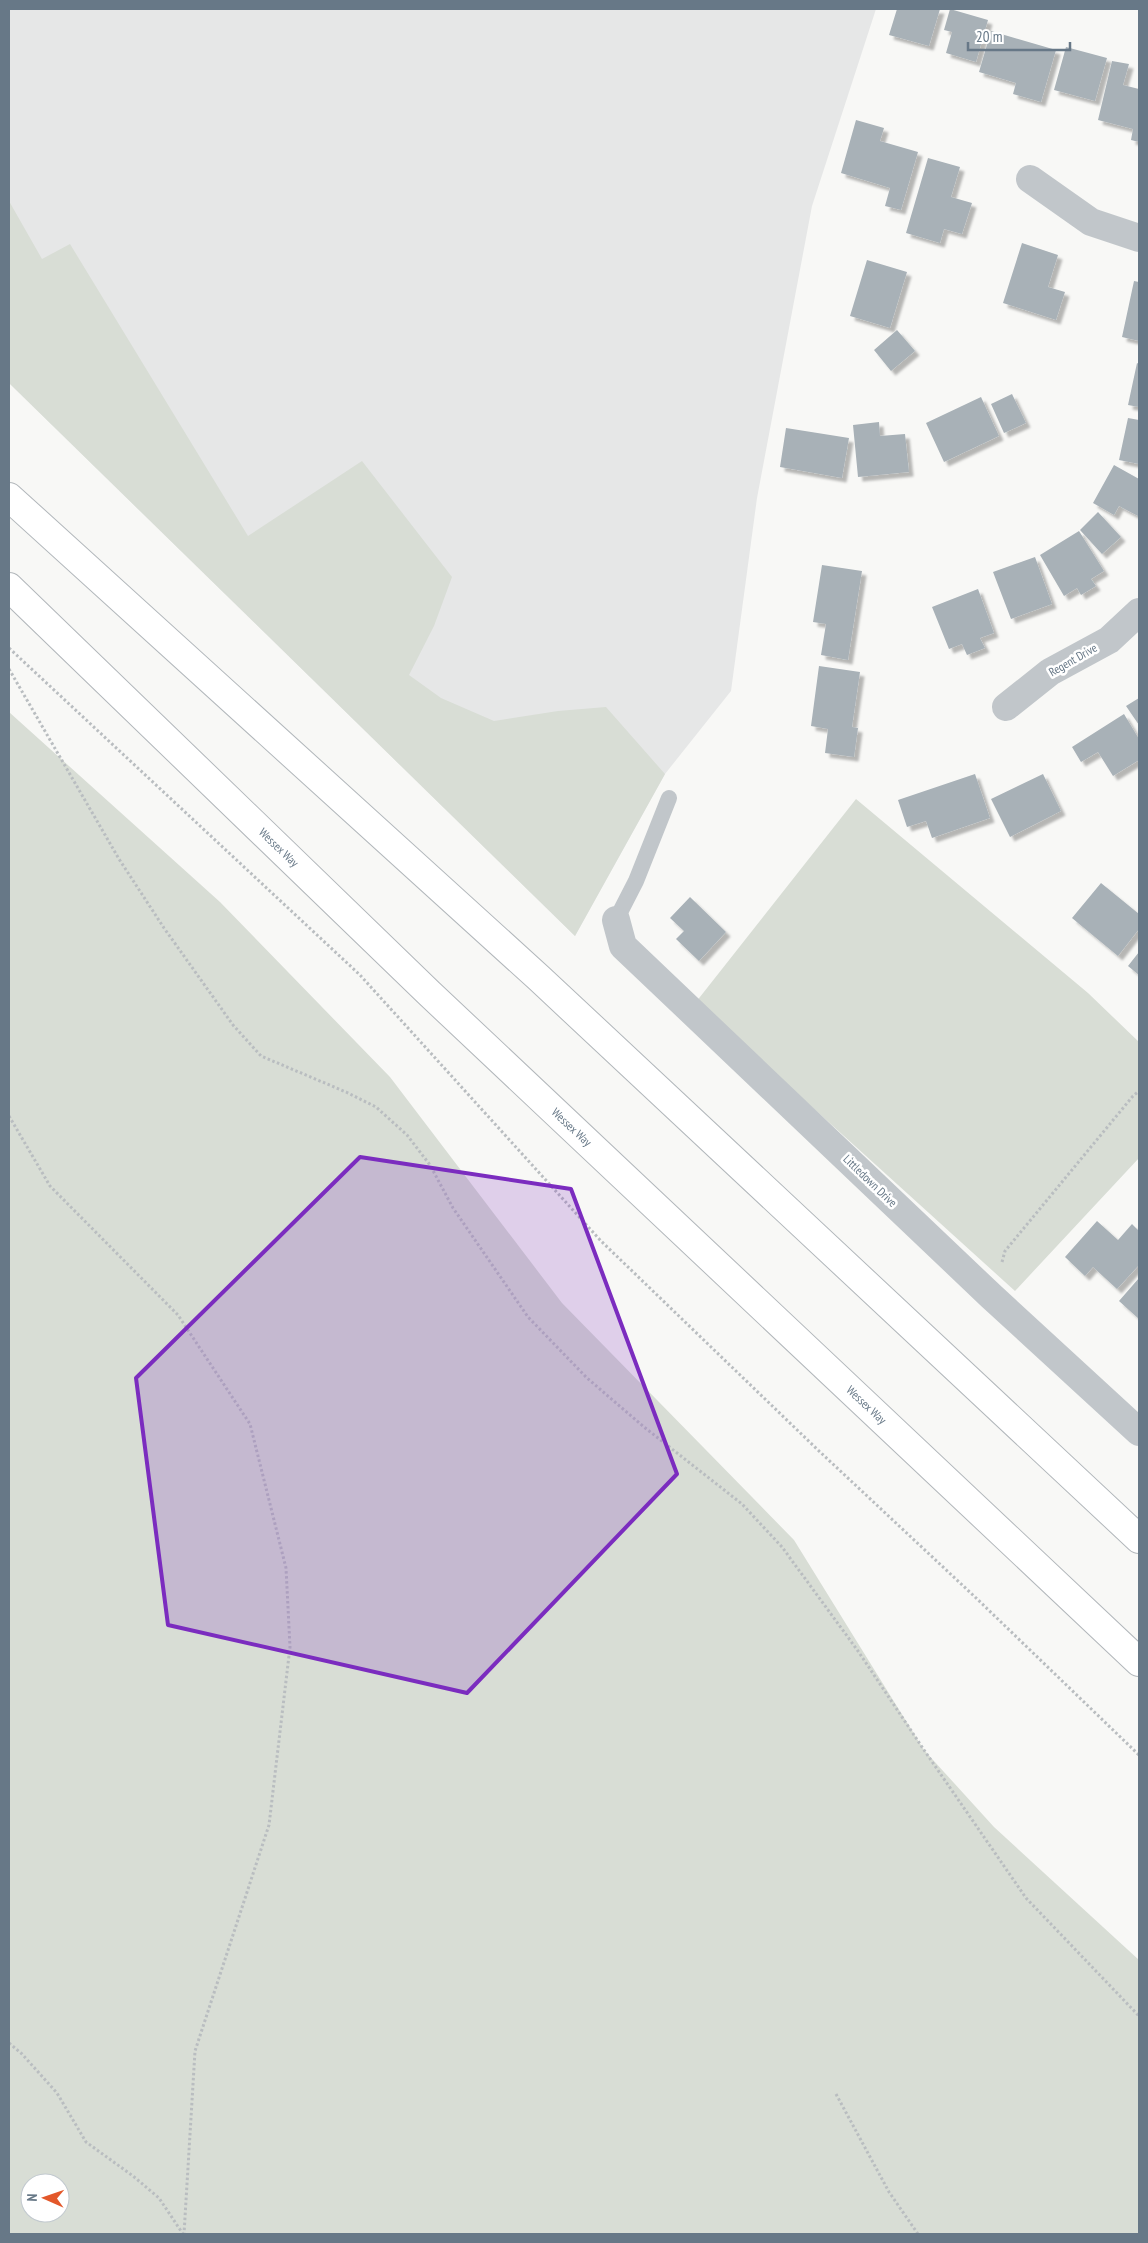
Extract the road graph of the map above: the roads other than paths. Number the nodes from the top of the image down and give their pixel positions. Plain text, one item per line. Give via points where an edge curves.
1 (1030, 179) dead end
2 (1139, 238) edge
3 (13, 500) edge
4 (9, 587) edge
5 (1139, 612) edge
6 (1006, 707) dead end
7 (669, 798) dead end
8 (616, 920) joint
9 (1139, 1432) edge
10 (1139, 1539) edge
11 (1139, 1662) edge

1 - 2 street via 1091,222
3 - 10 highway via 539,978
4 - 11 highway, Wessex Way via 429,993
5 - 6 street, Regent Drive via 1109,640 1050,672
7 - 8 lane via 636,881
8 - 9 street, Littledown Drive via 623,946

